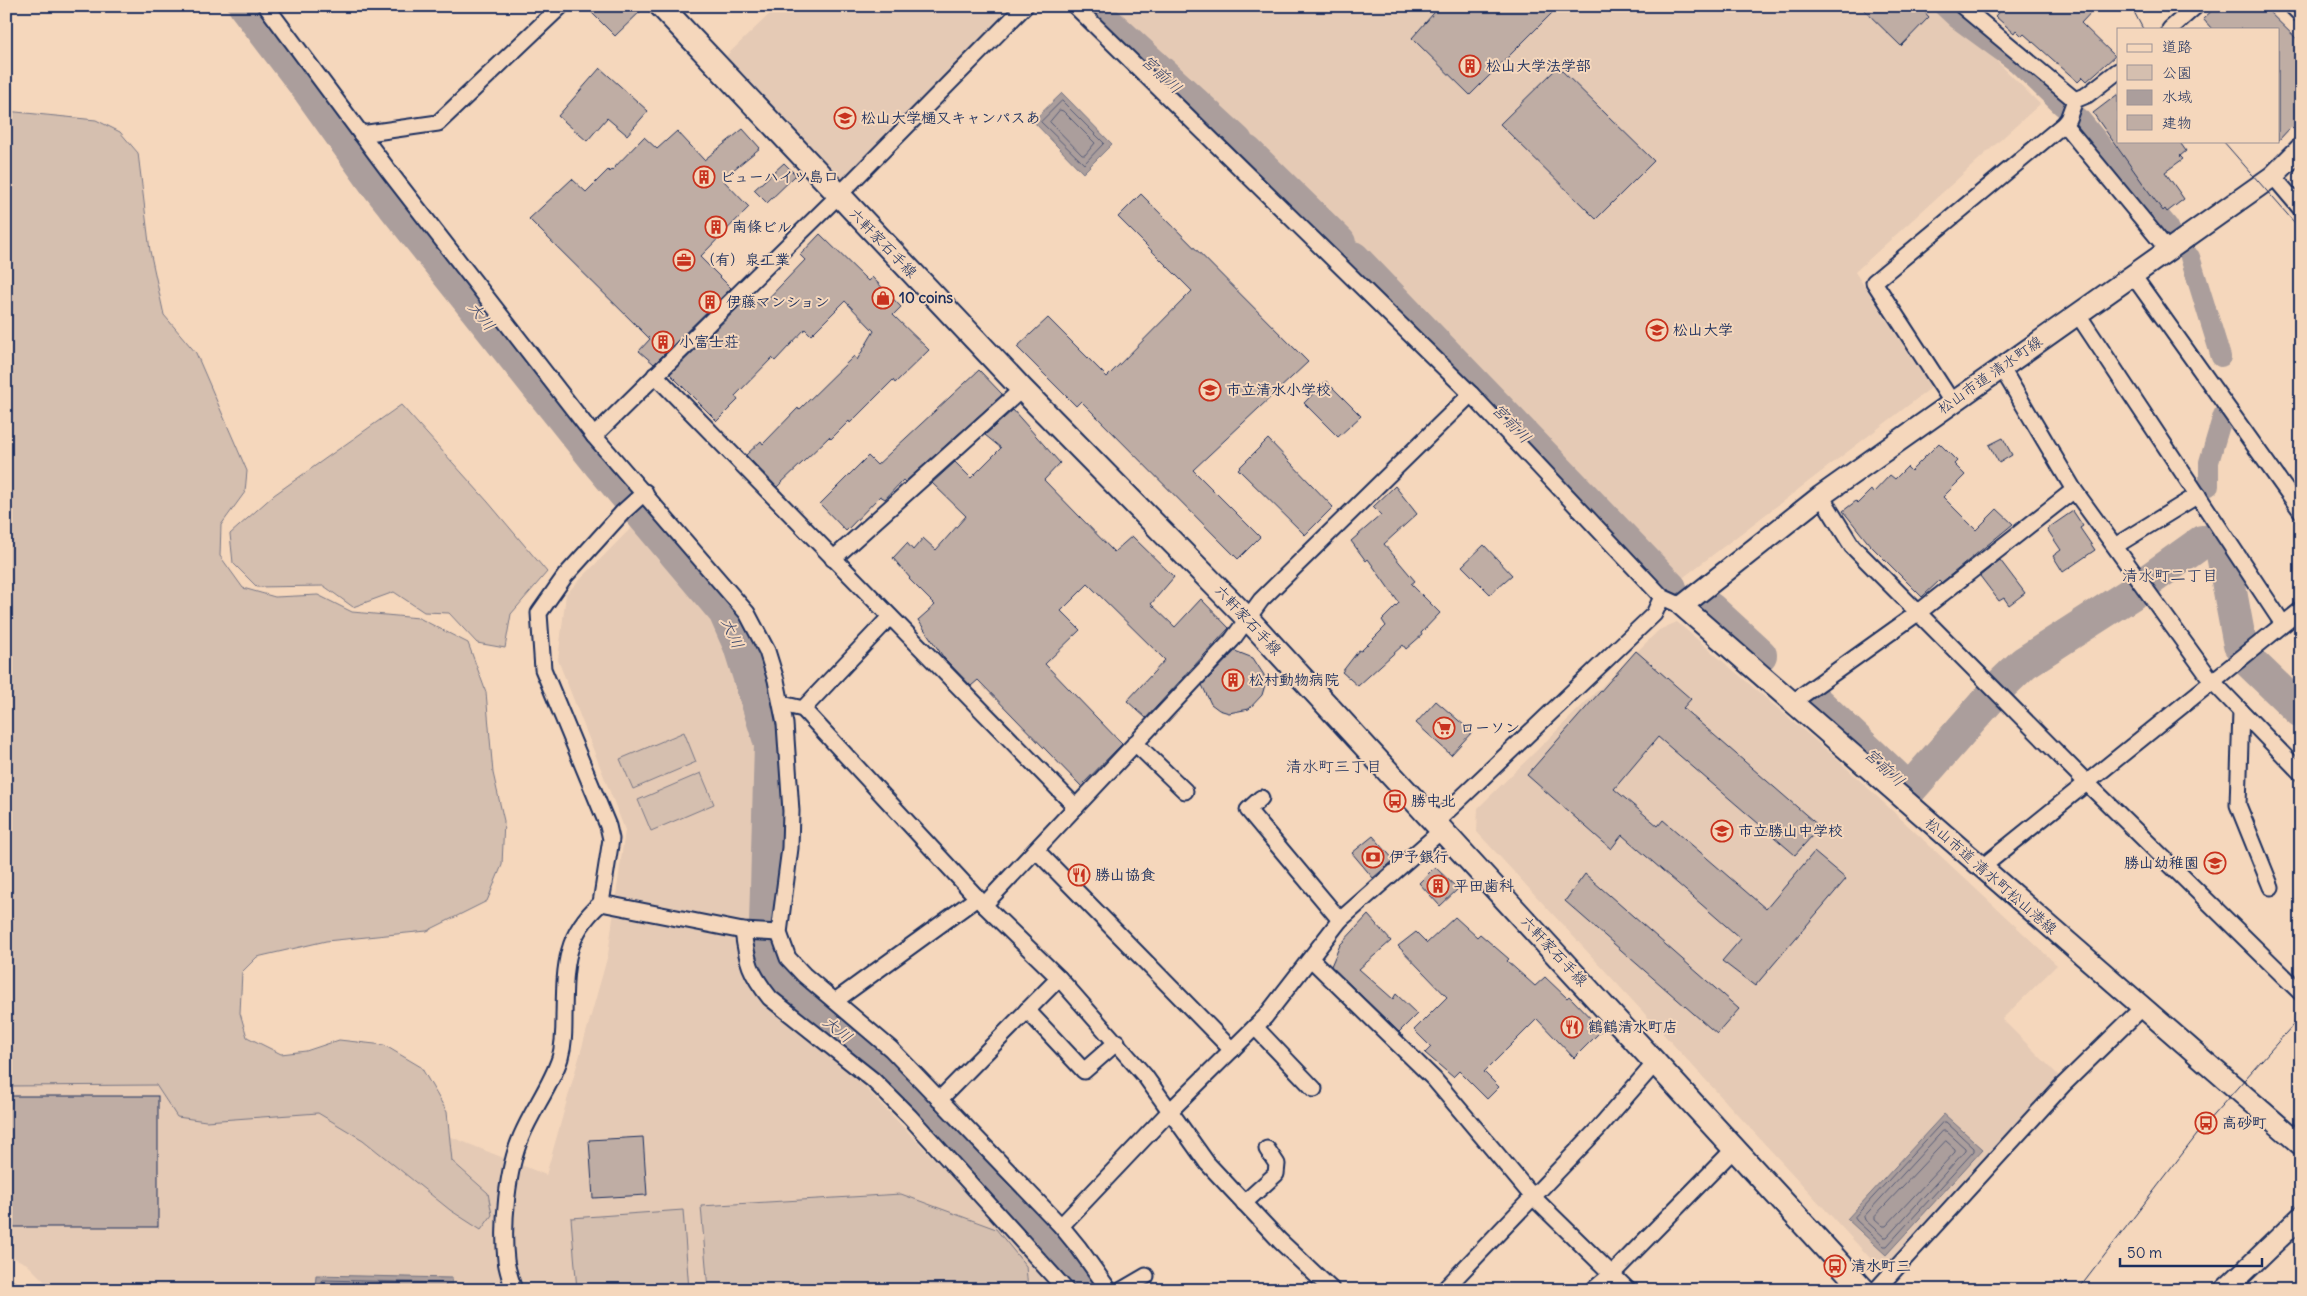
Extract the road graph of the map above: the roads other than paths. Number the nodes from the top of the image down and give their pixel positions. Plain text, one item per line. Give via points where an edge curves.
1 (266, 6) edge
2 (561, 6) edge
3 (661, 6) edge
4 (1026, 6) edge
5 (1075, 6) edge
6 (1962, 6) edge
7 (2196, 6) edge
8 (2292, 6) edge
9 (2301, 15) edge
10 (2171, 28) edge
11 (2117, 72) edge
12 (2070, 112) junction
13 (361, 134) junction
14 (2301, 148) edge
15 (2273, 176) junction
16 (838, 196) junction
17 (2301, 209) edge
18 (2167, 249) junction
19 (2132, 274) junction
20 (2077, 313) junction
21 (2001, 367) junction
22 (655, 375) junction
23 (1022, 388) junction
24 (1471, 394) junction
25 (1952, 402) junction
26 (594, 436) junction
27 (2074, 490) junction
28 (643, 494) junction
29 (2198, 495) junction
30 (1820, 496) junction
31 (2301, 511) edge
32 (2115, 546) junction
33 (833, 559) junction
34 (1662, 597) junction
35 (1682, 606) junction
36 (2301, 610) edge
37 (1919, 612) junction
38 (890, 617) junction
39 (1248, 618) junction
40 (2283, 624) junction
41 (2212, 681) junction
42 (1793, 702) junction
43 (782, 704) junction
44 (803, 709) junction
45 (2241, 711) junction
46 (1135, 743) junction
47 (2301, 773) edge
48 (2087, 783) junction
49 (1184, 791) dead end
50 (1261, 798) dead end
51 (1076, 807) junction
52 (1439, 826) junction
53 (1036, 850) junction
54 (1981, 868) junction
55 (2271, 886) dead end
56 (981, 901) junction
57 (601, 903) junction
58 (1340, 920) junction
59 (747, 932) junction
60 (776, 933) junction
61 (1311, 959) junction
62 (1059, 978) junction
63 (2301, 993) edge
64 (834, 1001) junction
65 (2143, 1007) junction
66 (1026, 1010) junction
67 (1254, 1027) junction
68 (1117, 1042) junction
69 (1232, 1050) junction
70 (1656, 1062) junction
71 (1314, 1088) dead end
72 (939, 1100) junction
73 (1171, 1110) junction
74 (2301, 1145) edge
75 (1735, 1148) junction
76 (1267, 1149) dead end
77 (1532, 1196) junction
78 (1244, 1203) junction
79 (2301, 1217) edge
80 (1061, 1226) junction
81 (1612, 1274) junction
82 (1146, 1276) dead end
83 (6, 1288) edge
84 (10, 1290) edge
85 (514, 1290) edge
86 (1066, 1290) edge
87 (1109, 1290) edge
88 (1122, 1290) edge
89 (1332, 1290) edge
90 (1444, 1290) edge
91 (1593, 1290) edge
92 (1628, 1290) edge
93 (1864, 1290) edge
94 (1876, 1290) edge
95 (2225, 1290) edge

1 - 13 street
2 - 13 street via 438,123
3 - 16 main road, 六軒家石手線
4 - 16 street
5 - 24 street
6 - 12 street
7 - 10 street
8 - 9 street
11 - 12 street
12 - 18 street
12 - 25 street via 1874,282
13 - 26 street
14 - 15 street, 松山市道 清水町線
15 - 17 street
15 - 18 street, 松山市道 清水町線
16 - 22 street
16 - 23 main road, 六軒家石手線
18 - 19 street, 松山市道 清水町線
19 - 20 street, 松山市道 清水町線
19 - 31 street
20 - 21 street, 松山市道 清水町線
20 - 29 street
21 - 25 street, 松山市道 清水町線
21 - 27 street
22 - 26 street
22 - 33 street
23 - 33 street
23 - 39 main road, 六軒家石手線
24 - 34 street
24 - 39 street via 1261,600
25 - 30 street, 松山市道 清水町線
26 - 28 street
27 - 32 street
27 - 37 street
28 - 43 street via 747,613 767,651
28 - 57 street via 565,576 539,614 543,669 611,839
29 - 32 street
29 - 40 street
30 - 35 street, 松山市道 清水町線
30 - 37 street via 1852,546
32 - 41 street
33 - 38 street
34 - 35 street
34 - 52 street via 1654,614
35 - 42 street, 松山市道 清水町松山港線
36 - 40 street
37 - 42 street
37 - 48 street
38 - 44 street
38 - 51 street
39 - 46 street via 1232,640
39 - 52 main road, 六軒家石手線
40 - 41 street
41 - 45 street
41 - 48 street
42 - 54 street, 松山市道 清水町松山港線
43 - 44 street
43 - 60 street via 791,811 790,848
44 - 56 street
45 - 47 street
45 - 55 street via 2238,805
46 - 49 street
46 - 51 street
48 - 54 street
48 - 63 street
50 - 58 street via 1248,810
51 - 53 street
52 - 58 street
52 - 70 main road, 六軒家石手線
53 - 56 street
53 - 69 street
54 - 65 street, 松山市道 清水町松山港線
56 - 62 street
56 - 64 street
57 - 59 street
57 - 85 street via 587,915 567,954 564,1043 521,1138 511,1177 504,1232 506,1262
58 - 61 street
59 - 60 street
59 - 86 street via 746,959 759,985 770,998 880,1086
60 - 64 street via 788,958
61 - 67 street
61 - 77 street via 1434,1079
62 - 66 street
62 - 68 street
64 - 72 street via 891,1049
65 - 74 street, 松山市道 清水町松山港線
65 - 94 street via 2063,1085
66 - 68 street via 1084,1072
66 - 72 street
67 - 69 street
67 - 71 street
68 - 73 street
69 - 73 street
70 - 75 main road, 六軒家石手線
70 - 77 street via 1597,1130
72 - 80 street
73 - 78 street via 1207,1163
73 - 80 street
75 - 81 street
75 - 93 main road, 六軒家石手線
76 - 78 street via 1277,1164 1276,1174
77 - 81 street
77 - 90 street
78 - 89 street
79 - 95 street
80 - 87 street
81 - 91 street
81 - 92 street
82 - 88 street
83 - 84 street

